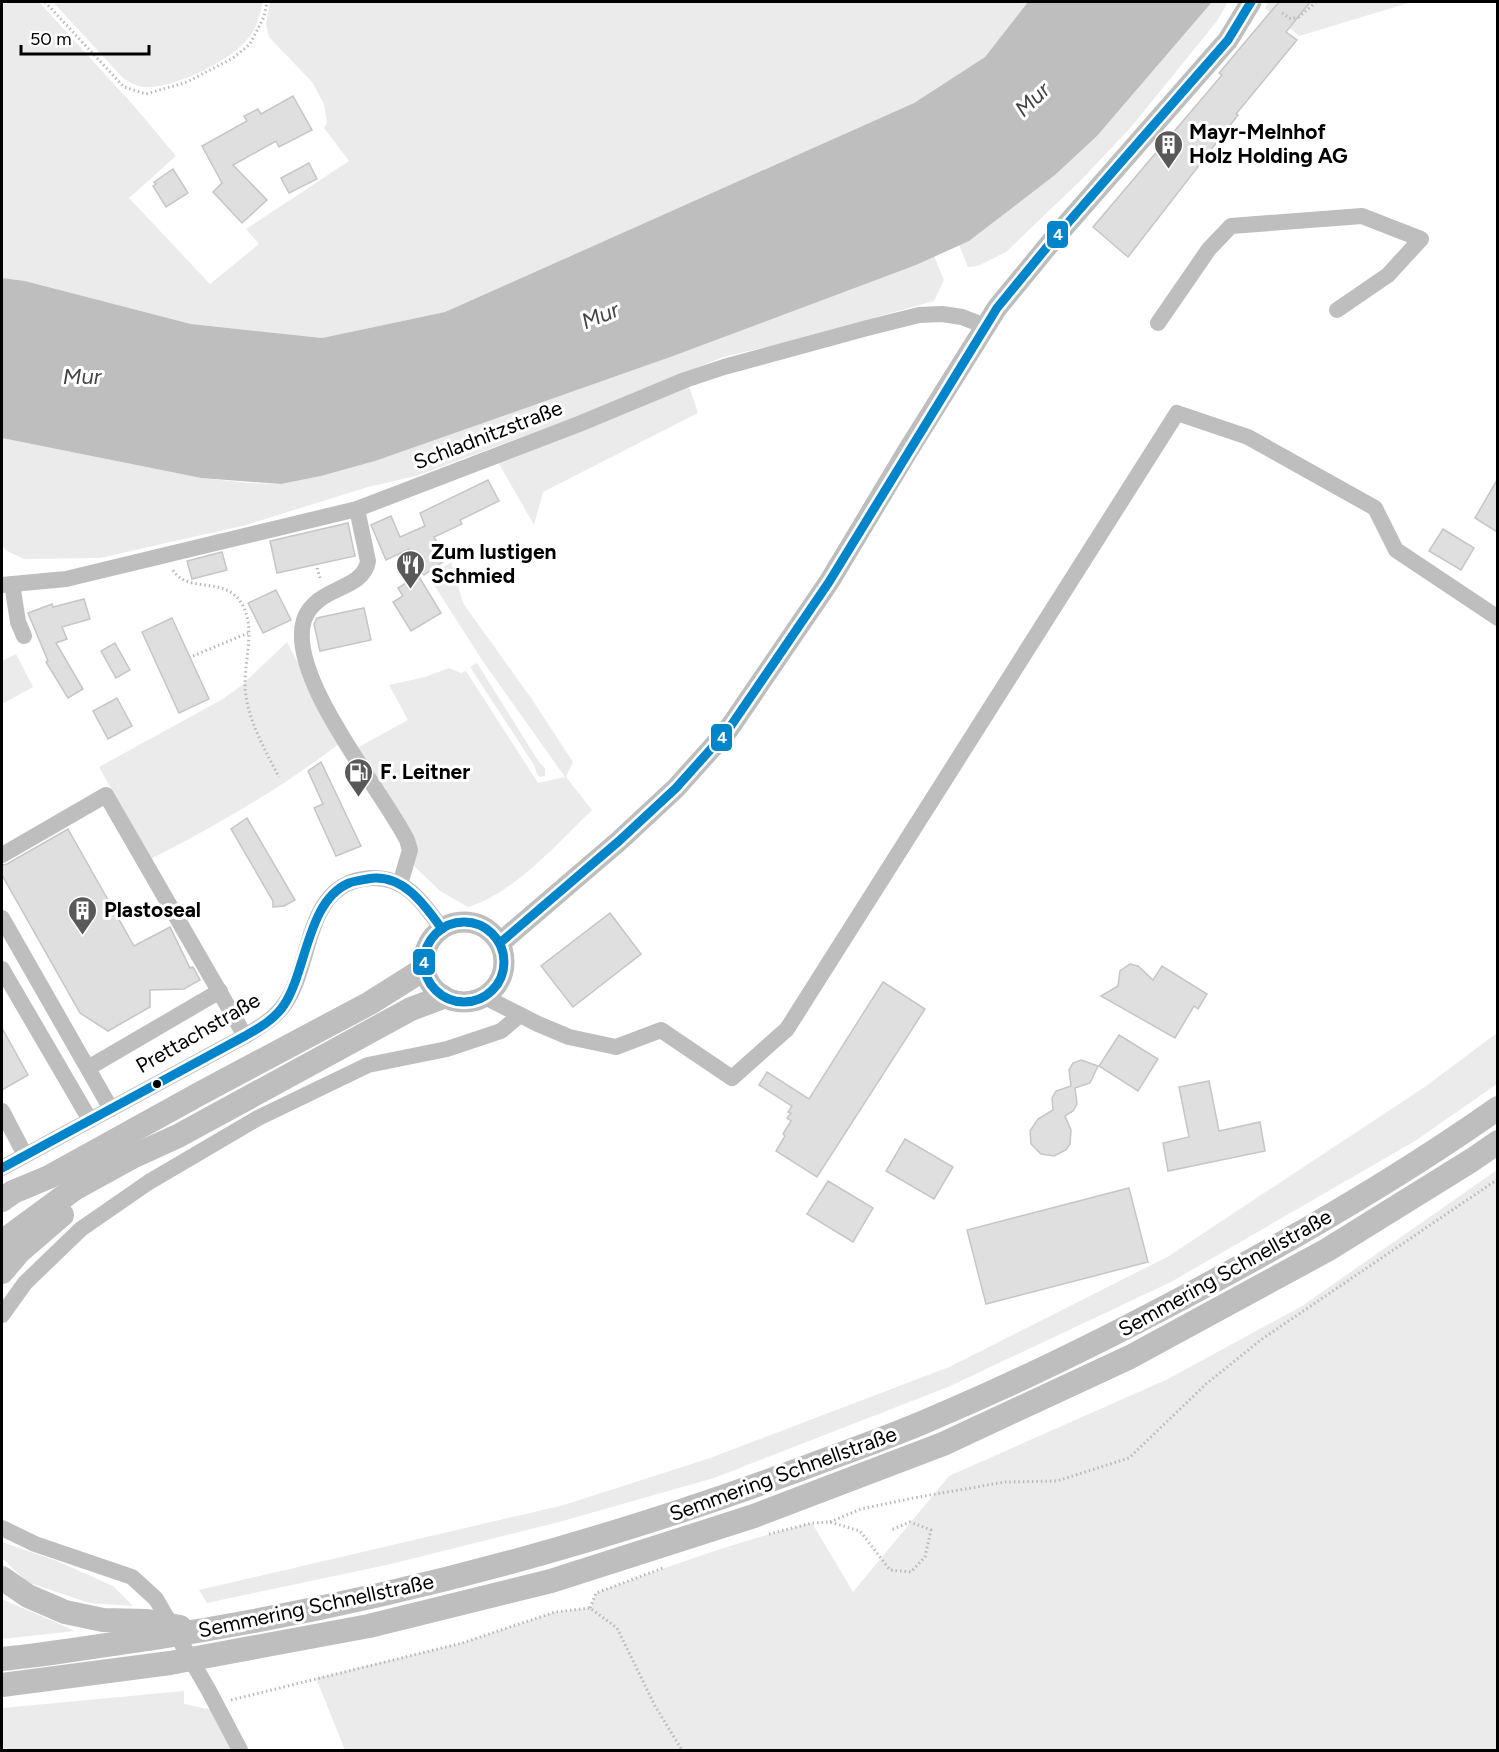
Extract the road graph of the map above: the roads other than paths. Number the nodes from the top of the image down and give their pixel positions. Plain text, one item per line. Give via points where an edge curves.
1 (1251, 2) edge
2 (1337, 310) dead end
3 (1158, 323) dead end
4 (985, 326) junction
5 (357, 510) junction
6 (7, 584) edge
7 (1497, 618) edge
8 (24, 636) dead end
9 (2, 855) edge
10 (400, 884) junction
11 (2, 918) edge
12 (442, 929) junction
13 (500, 942) junction
14 (2, 969) edge
15 (424, 969) junction
16 (220, 991) junction
17 (443, 997) junction
18 (485, 997) junction
19 (520, 1014) junction
20 (245, 1036) junction
21 (88, 1068) junction
22 (1497, 1108) edge
23 (111, 1109) junction
24 (2, 1111) edge
25 (90, 1120) junction
26 (178, 1136) junction
27 (1497, 1142) edge
28 (25, 1155) junction
29 (2, 1168) edge
30 (49, 1177) junction
31 (2, 1200) edge
32 (2, 1215) edge
33 (2, 1242) edge
34 (2, 1272) edge
35 (2, 1315) edge
36 (2, 1528) edge
37 (2, 1578) edge
38 (151, 1630) junction
39 (2, 1659) edge
40 (2, 1685) edge
41 (240, 1750) edge

1 - 4 main road via 1228,40 1052,241
2 - 3 street via 1388,275 1421,239 1362,216 1231,226 1209,249
4 - 5 street, Schladnitzstraße via 962,317 919,315 724,367
4 - 13 main road via 829,582 728,730 676,788 619,841
5 - 6 street, Schladnitzstraße via 66,579
5 - 10 street via 369,561 365,572 356,581 318,599 308,612 302,640 328,712 407,840 410,850
6 - 8 street
7 - 19 street via 1396,550 1375,508 1248,437 1176,413 787,1029 732,1078 661,1030 616,1047 569,1037
9 - 16 street via 106,795
10 - 12 street, Prettachstraße via 420,899
10 - 20 street, Prettachstraße via 389,879 364,879 332,894 313,925 285,1005
11 - 21 street
12 - 13 main road via 457,922 476,923
12 - 15 main road via 424,954
13 - 18 main road via 504,972 498,985
14 - 25 street
15 - 17 main road via 430,985
15 - 30 highway via 370,1004
16 - 20 street
16 - 21 street
17 - 18 main road via 456,1002
17 - 26 highway via 411,1009
18 - 19 street
19 - 35 street via 501,1031 447,1049 368,1065 258,1118 169,1170 81,1229 26,1283
20 - 23 street, Prettachstraße
21 - 23 street
22 - 38 highway, Semmering Schnellstraße via 1301,1233 1119,1332 931,1419 747,1490 589,1542 281,1617 200,1631
23 - 25 street, Prettachstraße
24 - 28 street
25 - 28 street, Prettachstraße
26 - 33 highway via 74,1190
26 - 34 highway via 58,1218
27 - 40 highway, Semmering Schnellstraße via 1327,1250 1130,1357 943,1444 754,1516 551,1581 369,1626 215,1656
28 - 29 street, Prettachstraße
30 - 31 highway
30 - 32 highway
36 - 41 street via 35,1544 132,1577 156,1599
37 - 38 highway via 28,1596 65,1612
38 - 39 highway, Semmering Schnellstraße via 39,1655

